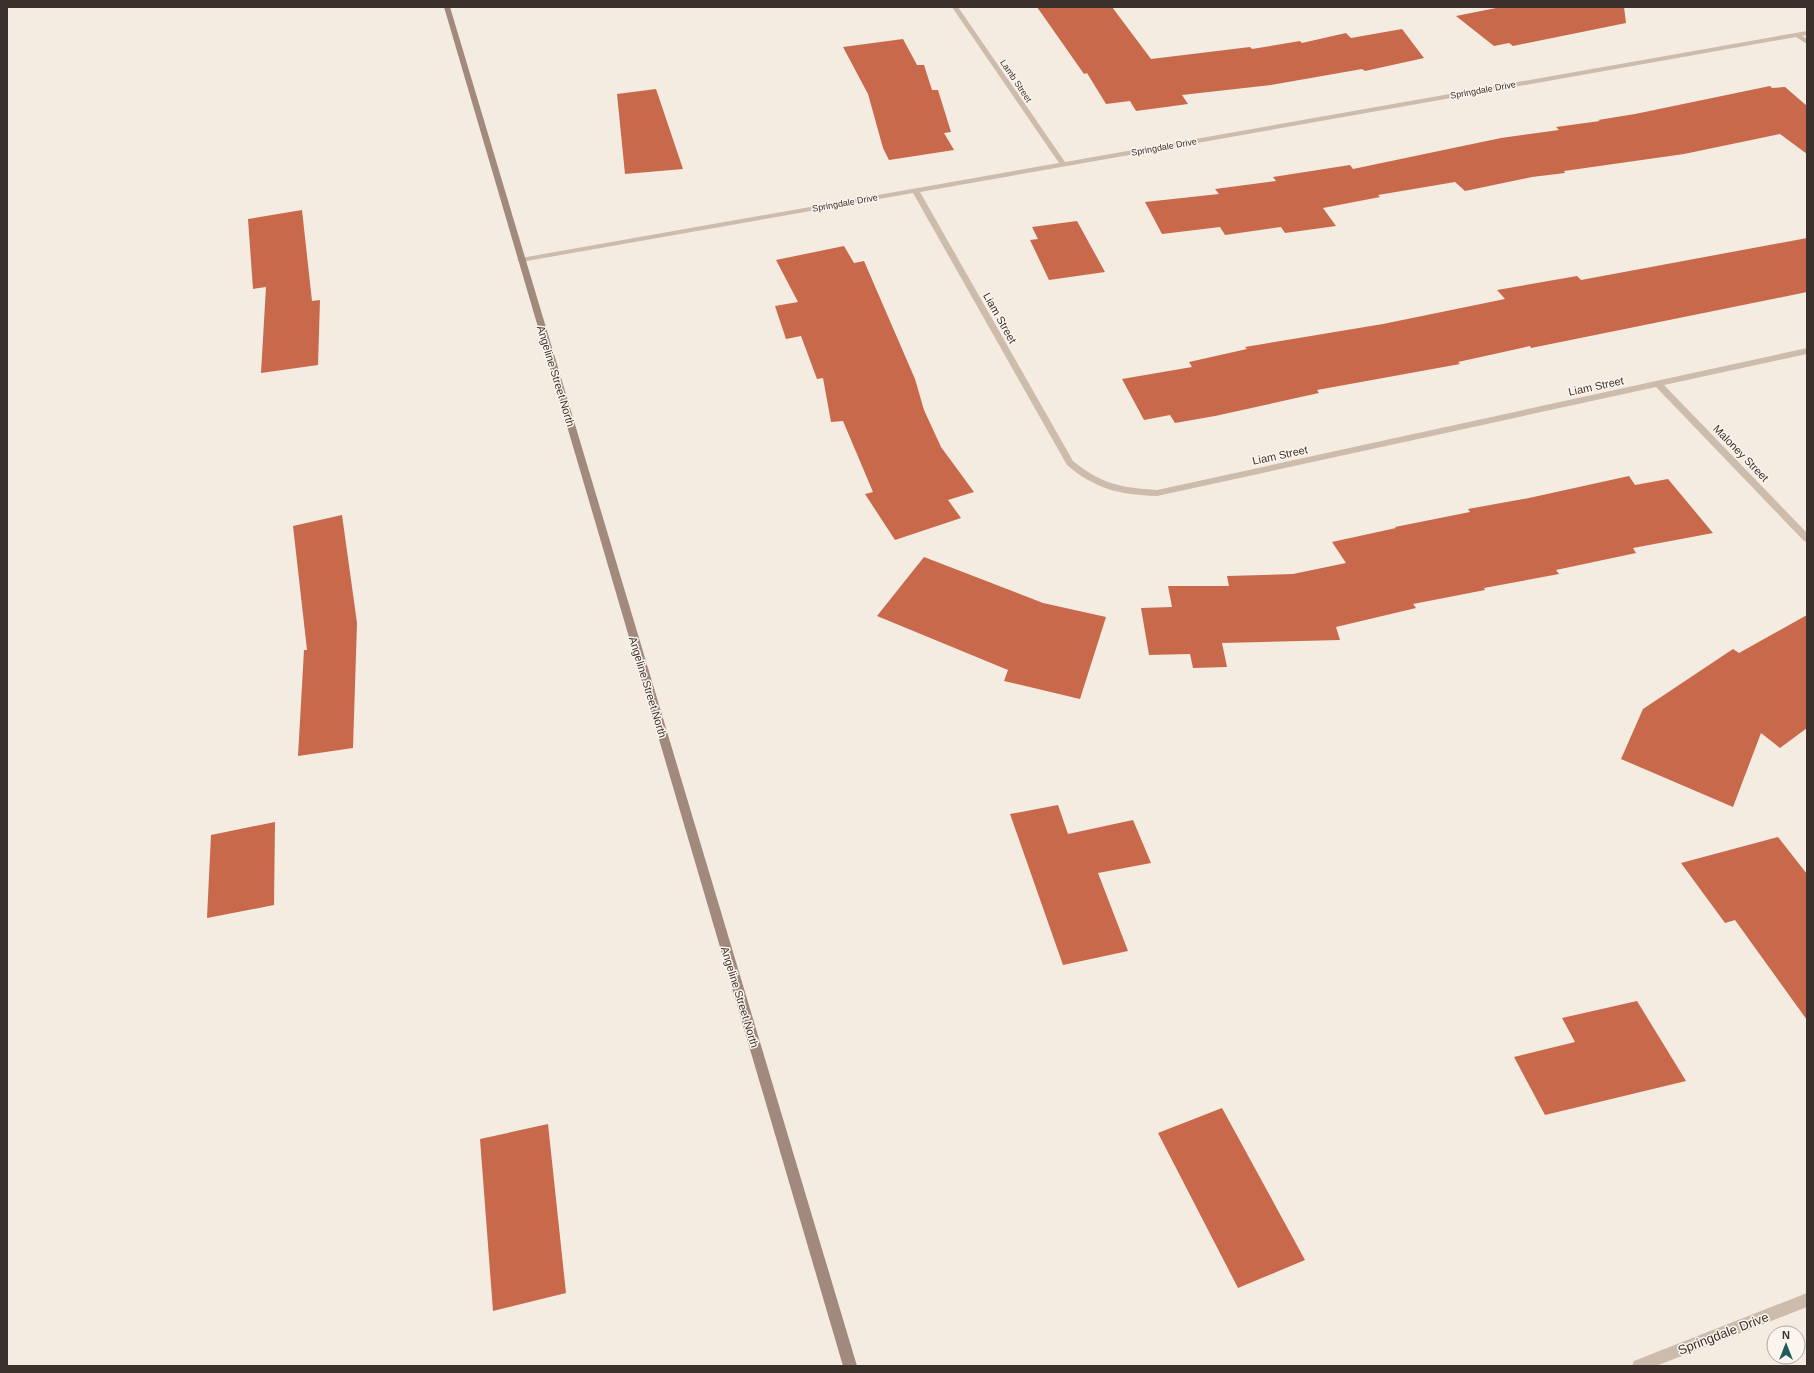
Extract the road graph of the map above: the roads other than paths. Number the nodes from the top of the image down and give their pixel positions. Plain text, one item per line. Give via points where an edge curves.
1 (447, 7) edge
2 (955, 7) edge
3 (1807, 33) edge
4 (1797, 35) junction
5 (1807, 42) edge
6 (1063, 164) junction
7 (915, 190) junction
8 (521, 260) junction
9 (1807, 351) edge
10 (1658, 384) junction
11 (1807, 539) edge
12 (1807, 1300) edge
13 (850, 1366) edge
14 (1639, 1366) edge

1 - 8 main road, Angeline Street North
2 - 6 street, Lamb Street
3 - 4 street, Springdale Drive
4 - 5 street
4 - 6 street, Springdale Drive
6 - 7 street, Springdale Drive
7 - 8 street, Springdale Drive
7 - 10 street, Liam Street via 1070,463 1085,477 1105,487 1130,492 1157,493
8 - 13 main road, Angeline Street North
9 - 10 street, Liam Street
10 - 11 street, Maloney Street
12 - 14 street, Springdale Drive

